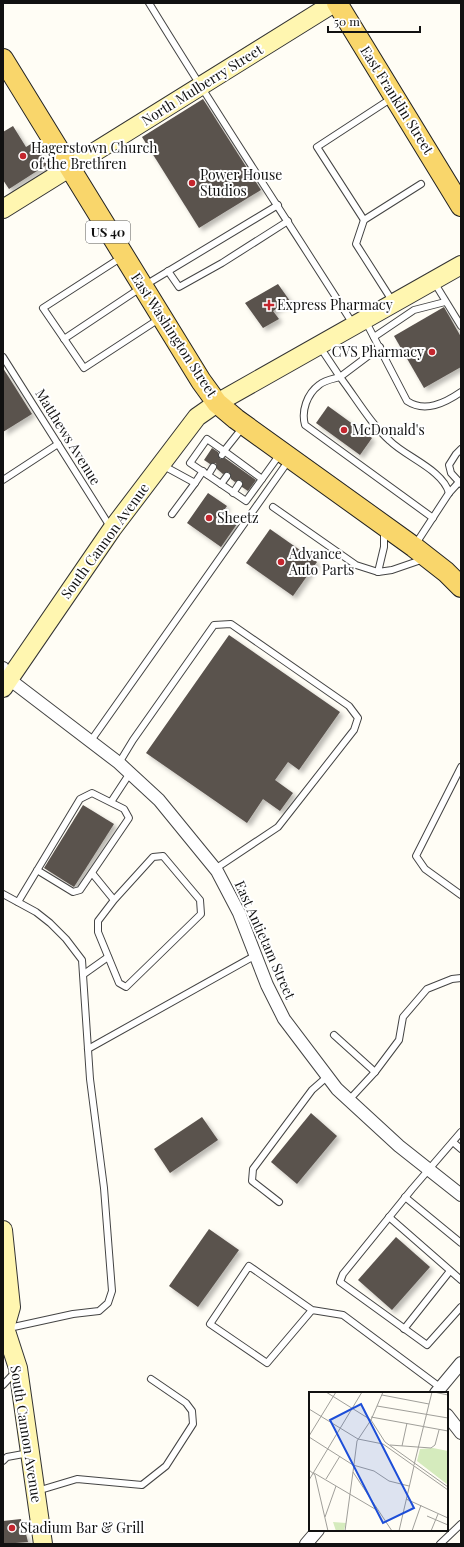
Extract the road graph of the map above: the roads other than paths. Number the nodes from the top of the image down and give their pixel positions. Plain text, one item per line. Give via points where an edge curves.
1 (149, 3) edge
2 (336, 3) edge
3 (3, 59) edge
4 (200, 86) junction
5 (395, 96) junction
6 (69, 168) junction
7 (421, 184) dead end
8 (456, 190) edge
9 (278, 205) junction
10 (461, 206) edge
11 (3, 209) edge
12 (364, 220) junction
13 (288, 221) junction
14 (124, 257) junction
15 (461, 265) edge
16 (168, 271) junction
17 (433, 280) junction
18 (142, 287) junction
19 (393, 302) junction
20 (445, 302) junction
21 (161, 318) junction
22 (359, 322) junction
23 (461, 326) edge
24 (374, 338) junction
25 (64, 339) junction
26 (318, 345) junction
27 (380, 347) junction
28 (3, 357) edge
29 (340, 377) junction
30 (461, 392) edge
31 (217, 403) junction
32 (244, 425) junction
33 (58, 444) junction
34 (461, 449) edge
35 (223, 453) junction
36 (285, 456) junction
37 (161, 464) junction
38 (213, 467) dead end
39 (206, 473) junction
40 (227, 476) dead end
41 (262, 479) junction
42 (3, 480) edge
43 (194, 483) junction
44 (460, 483) edge
45 (221, 484) junction
46 (239, 484) dead end
47 (233, 493) junction
48 (449, 493) junction
49 (273, 507) dead end
50 (172, 514) dead end
51 (433, 518) junction
52 (384, 526) junction
53 (112, 529) junction
54 (421, 552) junction
55 (378, 572) junction
56 (461, 587) edge
57 (5, 678) edge
58 (90, 742) junction
59 (119, 763) junction
60 (461, 767) edge
61 (130, 773) junction
62 (111, 802) junction
63 (215, 869) junction
64 (37, 870) junction
65 (92, 873) junction
66 (3, 894) edge
67 (461, 895) edge
68 (114, 900) junction
69 (18, 902) junction
70 (256, 955) junction
71 (108, 957) junction
72 (84, 974) junction
73 (461, 978) edge
74 (334, 1035) dead end
75 (88, 1049) junction
76 (375, 1072) junction
77 (328, 1076) junction
78 (349, 1100) junction
79 (461, 1132) edge
80 (453, 1142) junction
81 (461, 1149) edge
82 (429, 1170) junction
83 (461, 1195) edge
84 (405, 1197) junction
85 (279, 1202) dead end
86 (388, 1218) junction
87 (3, 1230) edge
88 (461, 1243) edge
89 (450, 1271) junction
90 (461, 1280) edge
91 (461, 1306) edge
92 (312, 1310) junction
93 (4, 1328) edge
94 (404, 1329) junction
95 (461, 1363) edge
96 (18, 1368) junction
97 (151, 1379) dead end
98 (3, 1385) edge
99 (438, 1390) edge
100 (448, 1416) edge
101 (461, 1433) edge
102 (30, 1453) junction
103 (3, 1461) edge
104 (35, 1491) junction
105 (461, 1524) edge
106 (317, 1531) edge
107 (44, 1544) edge
108 (306, 1544) edge
109 (440, 1544) edge

1 - 4 lane
2 - 4 street, North Mulberry Street
2 - 5 main road, East Franklin Street
3 - 6 main road, East Washington Street / US 40
4 - 6 street, North Mulberry Street
4 - 9 lane
5 - 8 main road, East Franklin Street
5 - 12 lane via 317,147
6 - 11 street, North Mulberry Street
6 - 14 main road, East Washington Street / US 40
7 - 12 lane
8 - 10 main road, East Franklin Street
9 - 13 lane
9 - 16 lane
12 - 19 lane via 356,244
13 - 16 lane via 179,287
13 - 22 lane
14 - 18 main road, East Washington Street / US 40
14 - 25 lane via 43,308
15 - 17 street, South Cannon Avenue
16 - 18 lane
17 - 19 street, South Cannon Avenue
17 - 20 lane
18 - 21 main road, East Washington Street / US 40
18 - 25 lane
19 - 22 street, South Cannon Avenue
20 - 23 lane
20 - 24 lane via 414,310
21 - 25 lane via 84,368
21 - 31 main road, East Washington Street / US 40
22 - 24 lane
22 - 26 street, South Cannon Avenue
24 - 27 lane
26 - 29 lane
26 - 31 street, South Cannon Avenue
27 - 29 lane
27 - 30 lane via 400,391 413,405 435,406
28 - 33 lane, Matthews Avenue
29 - 48 lane via 390,442 437,475 447,486
29 - 51 lane via 318,385 304,406 305,425
31 - 32 main road, East Washington Street / US 40
31 - 37 street, South Cannon Avenue via 197,417
32 - 35 lane
32 - 36 main road, East Washington Street / US 40
33 - 42 lane
33 - 53 lane, Matthews Avenue
34 - 44 lane via 449,466 451,473
35 - 39 lane via 207,439 190,462
35 - 41 lane
36 - 41 lane
36 - 52 main road, East Washington Street / US 40
36 - 58 lane
37 - 43 lane
37 - 53 street, South Cannon Avenue
38 - 39 lane
39 - 43 lane
39 - 45 lane
40 - 45 lane
41 - 47 lane via 246,501
43 - 50 lane
44 - 48 lane
45 - 47 lane
46 - 47 lane
48 - 51 lane
49 - 55 lane via 356,565
51 - 54 lane
52 - 54 main road, East Washington Street / US 40
52 - 55 lane via 384,547
53 - 57 street, South Cannon Avenue
54 - 55 lane via 410,562 392,570
54 - 56 main road, US 40
57 - 58 street, East Antietam Street
58 - 59 street, East Antietam Street
59 - 61 street, East Antietam Street
59 - 63 lane via 132,740 214,625 231,624 350,706 358,718 354,730 278,827
60 - 67 lane via 416,856 425,869
61 - 62 lane
61 - 63 street, East Antietam Street via 159,800
62 - 64 lane via 92,793 80,799
62 - 65 lane via 124,809 129,818
63 - 70 street, East Antietam Street via 239,913
64 - 65 lane via 73,892 80,890
64 - 69 lane
65 - 68 lane
66 - 69 lane
68 - 71 lane via 98,921 98,932
68 - 71 lane via 153,857 163,856 200,900 201,914 126,987 119,983
69 - 72 lane via 36,912 66,939 82,960
70 - 75 lane
70 - 77 street, East Antietam Street via 284,1019
71 - 72 lane
72 - 75 lane
73 - 76 lane via 427,989 403,1017 399,1040
74 - 76 lane
75 - 93 lane via 104,1188 112,1291 108,1302 99,1311
76 - 78 lane
77 - 78 street, East Antietam Street
77 - 85 lane via 312,1090 253,1169 252,1181
78 - 82 street, East Antietam Street
79 - 80 lane
80 - 81 lane
80 - 82 lane
82 - 83 street, East Antietam Street
82 - 84 lane
84 - 86 lane
84 - 88 lane
86 - 89 lane
86 - 94 lane via 343,1274 340,1282
87 - 93 street via 11,1306
89 - 90 lane
89 - 94 lane
91 - 94 lane via 427,1345
92 - 92 lane via 249,1266 210,1324 267,1363
92 - 99 lane via 343,1315
93 - 96 street, South Cannon Avenue
95 - 99 street
96 - 98 lane
96 - 102 street, South Cannon Avenue
97 - 104 lane via 186,1403 192,1411 193,1424 166,1466 142,1485 77,1479
100 - 101 street
102 - 103 lane via 6,1457
102 - 104 street, South Cannon Avenue
104 - 107 street, South Cannon Avenue
105 - 109 lane
106 - 108 street

